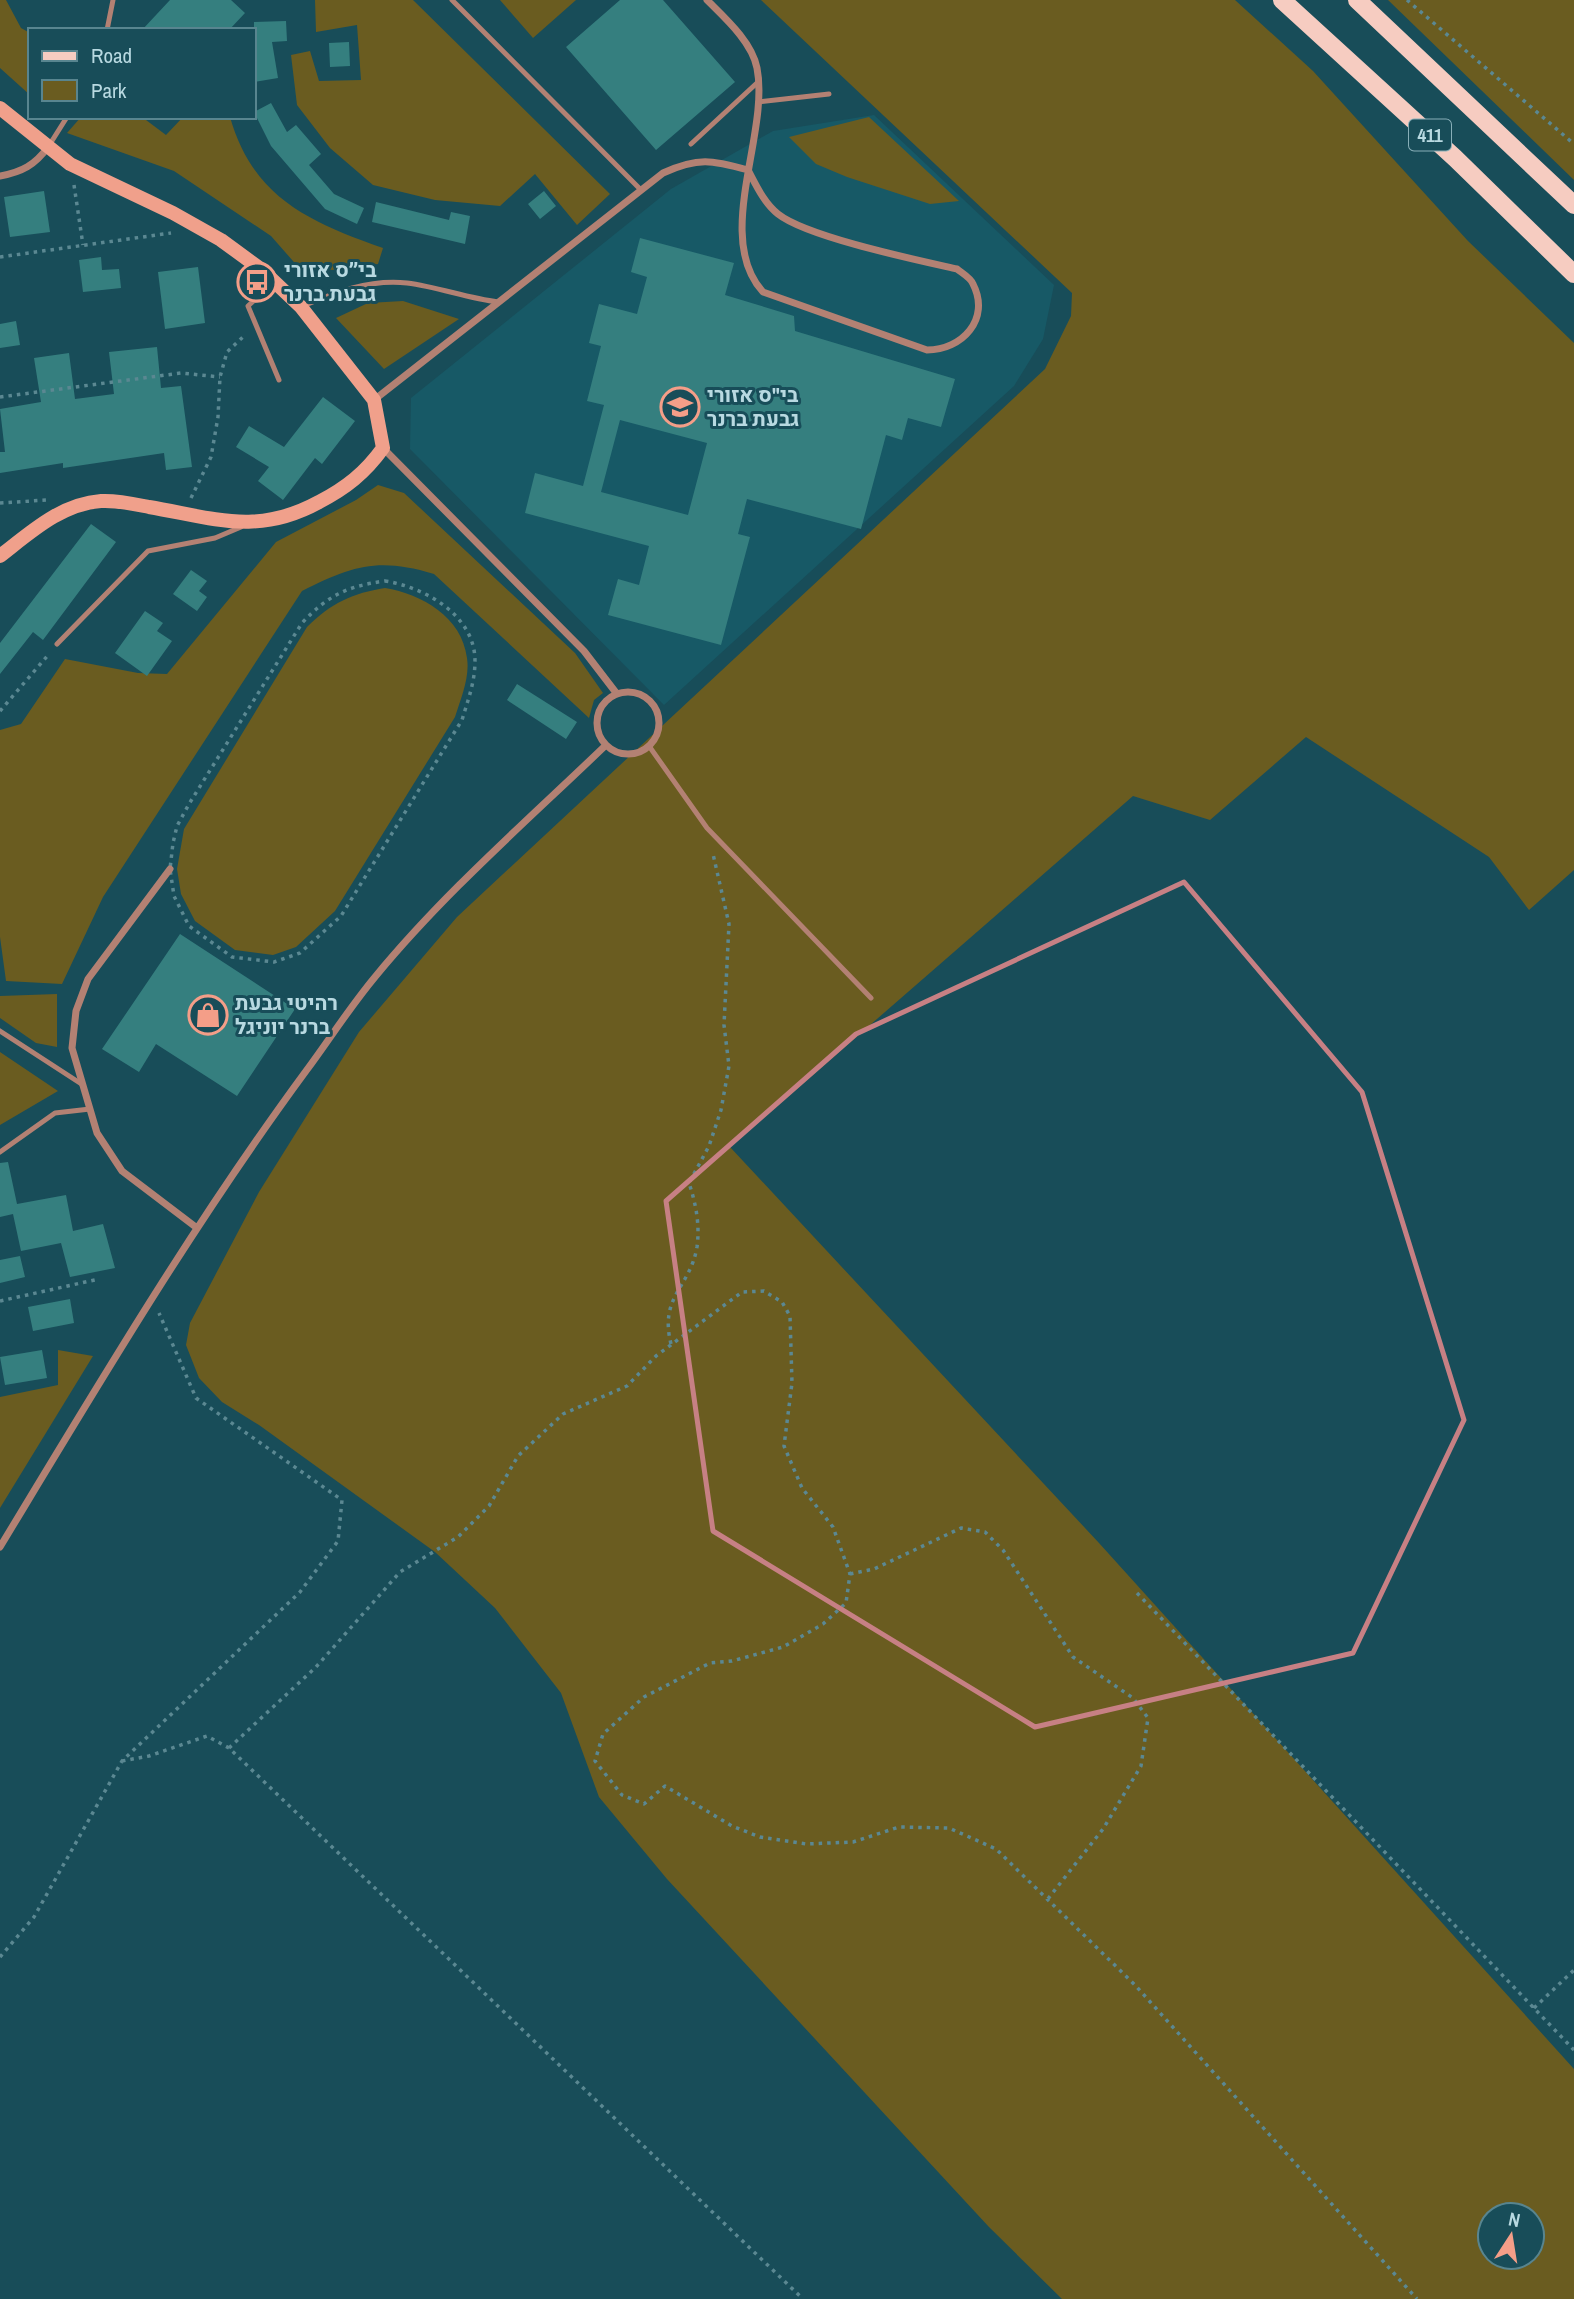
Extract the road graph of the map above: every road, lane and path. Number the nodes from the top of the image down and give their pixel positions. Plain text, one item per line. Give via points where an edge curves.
1 (114, 0) edge
2 (452, 0) edge
3 (707, 0) edge
4 (1282, 0) edge
5 (1357, 0) edge
6 (1407, 0) edge
7 (107, 28) edge
8 (759, 82) junction
9 (829, 94) dead end
10 (758, 102) junction
11 (0, 108) edge
12 (66, 119) edge
13 (691, 144) dead end
14 (1574, 144) edge
15 (48, 146) junction
16 (70, 164) junction
17 (748, 170) junction
18 (0, 176) edge
19 (641, 190) junction
20 (1574, 205) edge
21 (201, 229) junction
22 (83, 245) junction
23 (0, 257) edge
24 (1574, 274) edge
25 (274, 282) junction
26 (498, 302) junction
27 (301, 306) junction
28 (256, 325) junction
29 (220, 377) junction
30 (279, 380) dead end
31 (0, 397) edge
32 (374, 400) junction
33 (383, 448) junction
34 (184, 513) junction
35 (248, 524) junction
36 (0, 556) edge
37 (57, 644) joint
38 (617, 694) junction
39 (0, 711) edge
40 (606, 745) junction
41 (649, 746) junction
42 (707, 828) junction
43 (170, 869) junction
44 (871, 999) dead end
45 (0, 1031) edge
46 (83, 1085) junction
47 (90, 1109) junction
48 (0, 1152) edge
49 (197, 1228) junction
50 (99, 1279) dead end
51 (152, 1297) junction
52 (0, 1301) edge
53 (671, 1344) junction
54 (0, 1547) edge
55 (850, 1574) junction
56 (1137, 1593) dead end
57 (229, 1748) junction
58 (122, 1761) junction
59 (1047, 1900) junction
60 (0, 1956) edge
61 (1574, 1970) edge
62 (1534, 2008) junction
63 (1574, 2050) edge
64 (803, 2299) edge
65 (1417, 2299) edge

1 - 7 lane
2 - 19 lane
3 - 8 street via 733,25 757,65
4 - 24 main road, 411
5 - 20 main road, 411
6 - 14 path
8 - 10 street
8 - 13 lane
9 - 10 lane
10 - 17 street
11 - 15 street
12 - 15 lane
15 - 16 street
15 - 18 street via 37,162
16 - 21 street
16 - 22 path
17 - 17 street via 742,251 763,292 927,350 943,350 962,341 976,324 973,282 957,269 807,229 778,214
17 - 19 street via 709,159 685,162
19 - 26 street
21 - 22 path
21 - 25 street
22 - 23 path
25 - 27 street
25 - 28 lane via 248,306
26 - 27 lane via 407,283 382,283 345,288
26 - 32 street
27 - 32 street
28 - 29 path via 227,352
28 - 30 lane
29 - 31 path via 181,373
29 - 34 path via 211,457
32 - 33 street
33 - 35 street via 370,467 346,487 294,515
33 - 38 street via 584,651
34 - 35 street
34 - 36 street via 102,501 70,508
35 - 37 lane via 215,538 148,551
37 - 39 path
38 - 40 street via 597,716
38 - 41 street via 637,693 653,705 660,724
40 - 41 street via 624,754
40 - 49 street via 438,904 373,980
41 - 42 lane
42 - 44 lane
42 - 53 path via 729,924 724,1025 729,1066 709,1146 689,1183 697,1208 697,1249 669,1307 666,1323
43 - 43 path via 174,896 189,926 207,942 232,957 253,961 274,962 300,953 341,915 462,720 475,658 468,632 438,599 411,585 385,581 352,586 319,605 302,623 189,804 177,826
43 - 46 street via 88,979 76,1011 72,1048
45 - 46 lane
46 - 47 street
47 - 48 lane via 55,1113
47 - 49 street via 97,1133 122,1171
49 - 51 street
50 - 52 path
51 - 54 street
51 - 58 path via 196,1398 342,1500 338,1541 300,1592
53 - 55 path via 742,1292 764,1291 782,1302 790,1317 793,1357 784,1446 802,1488 833,1527
53 - 57 path via 628,1386 564,1414 518,1456 489,1506 458,1537 400,1572 316,1667
55 - 59 path via 874,1569 961,1528 985,1532 1003,1550 1073,1657 1133,1698 1148,1718 1141,1766 1103,1829
55 - 59 path via 846,1603 823,1624 783,1647 710,1663 644,1697 603,1734 595,1760 622,1795 644,1804 666,1786 712,1815 760,1837 806,1844 853,1842 899,1827 949,1828 996,1849
56 - 62 path
57 - 58 path via 207,1736
57 - 64 path
58 - 60 path via 34,1917
59 - 65 path via 1135,1984
61 - 62 path
62 - 63 path

